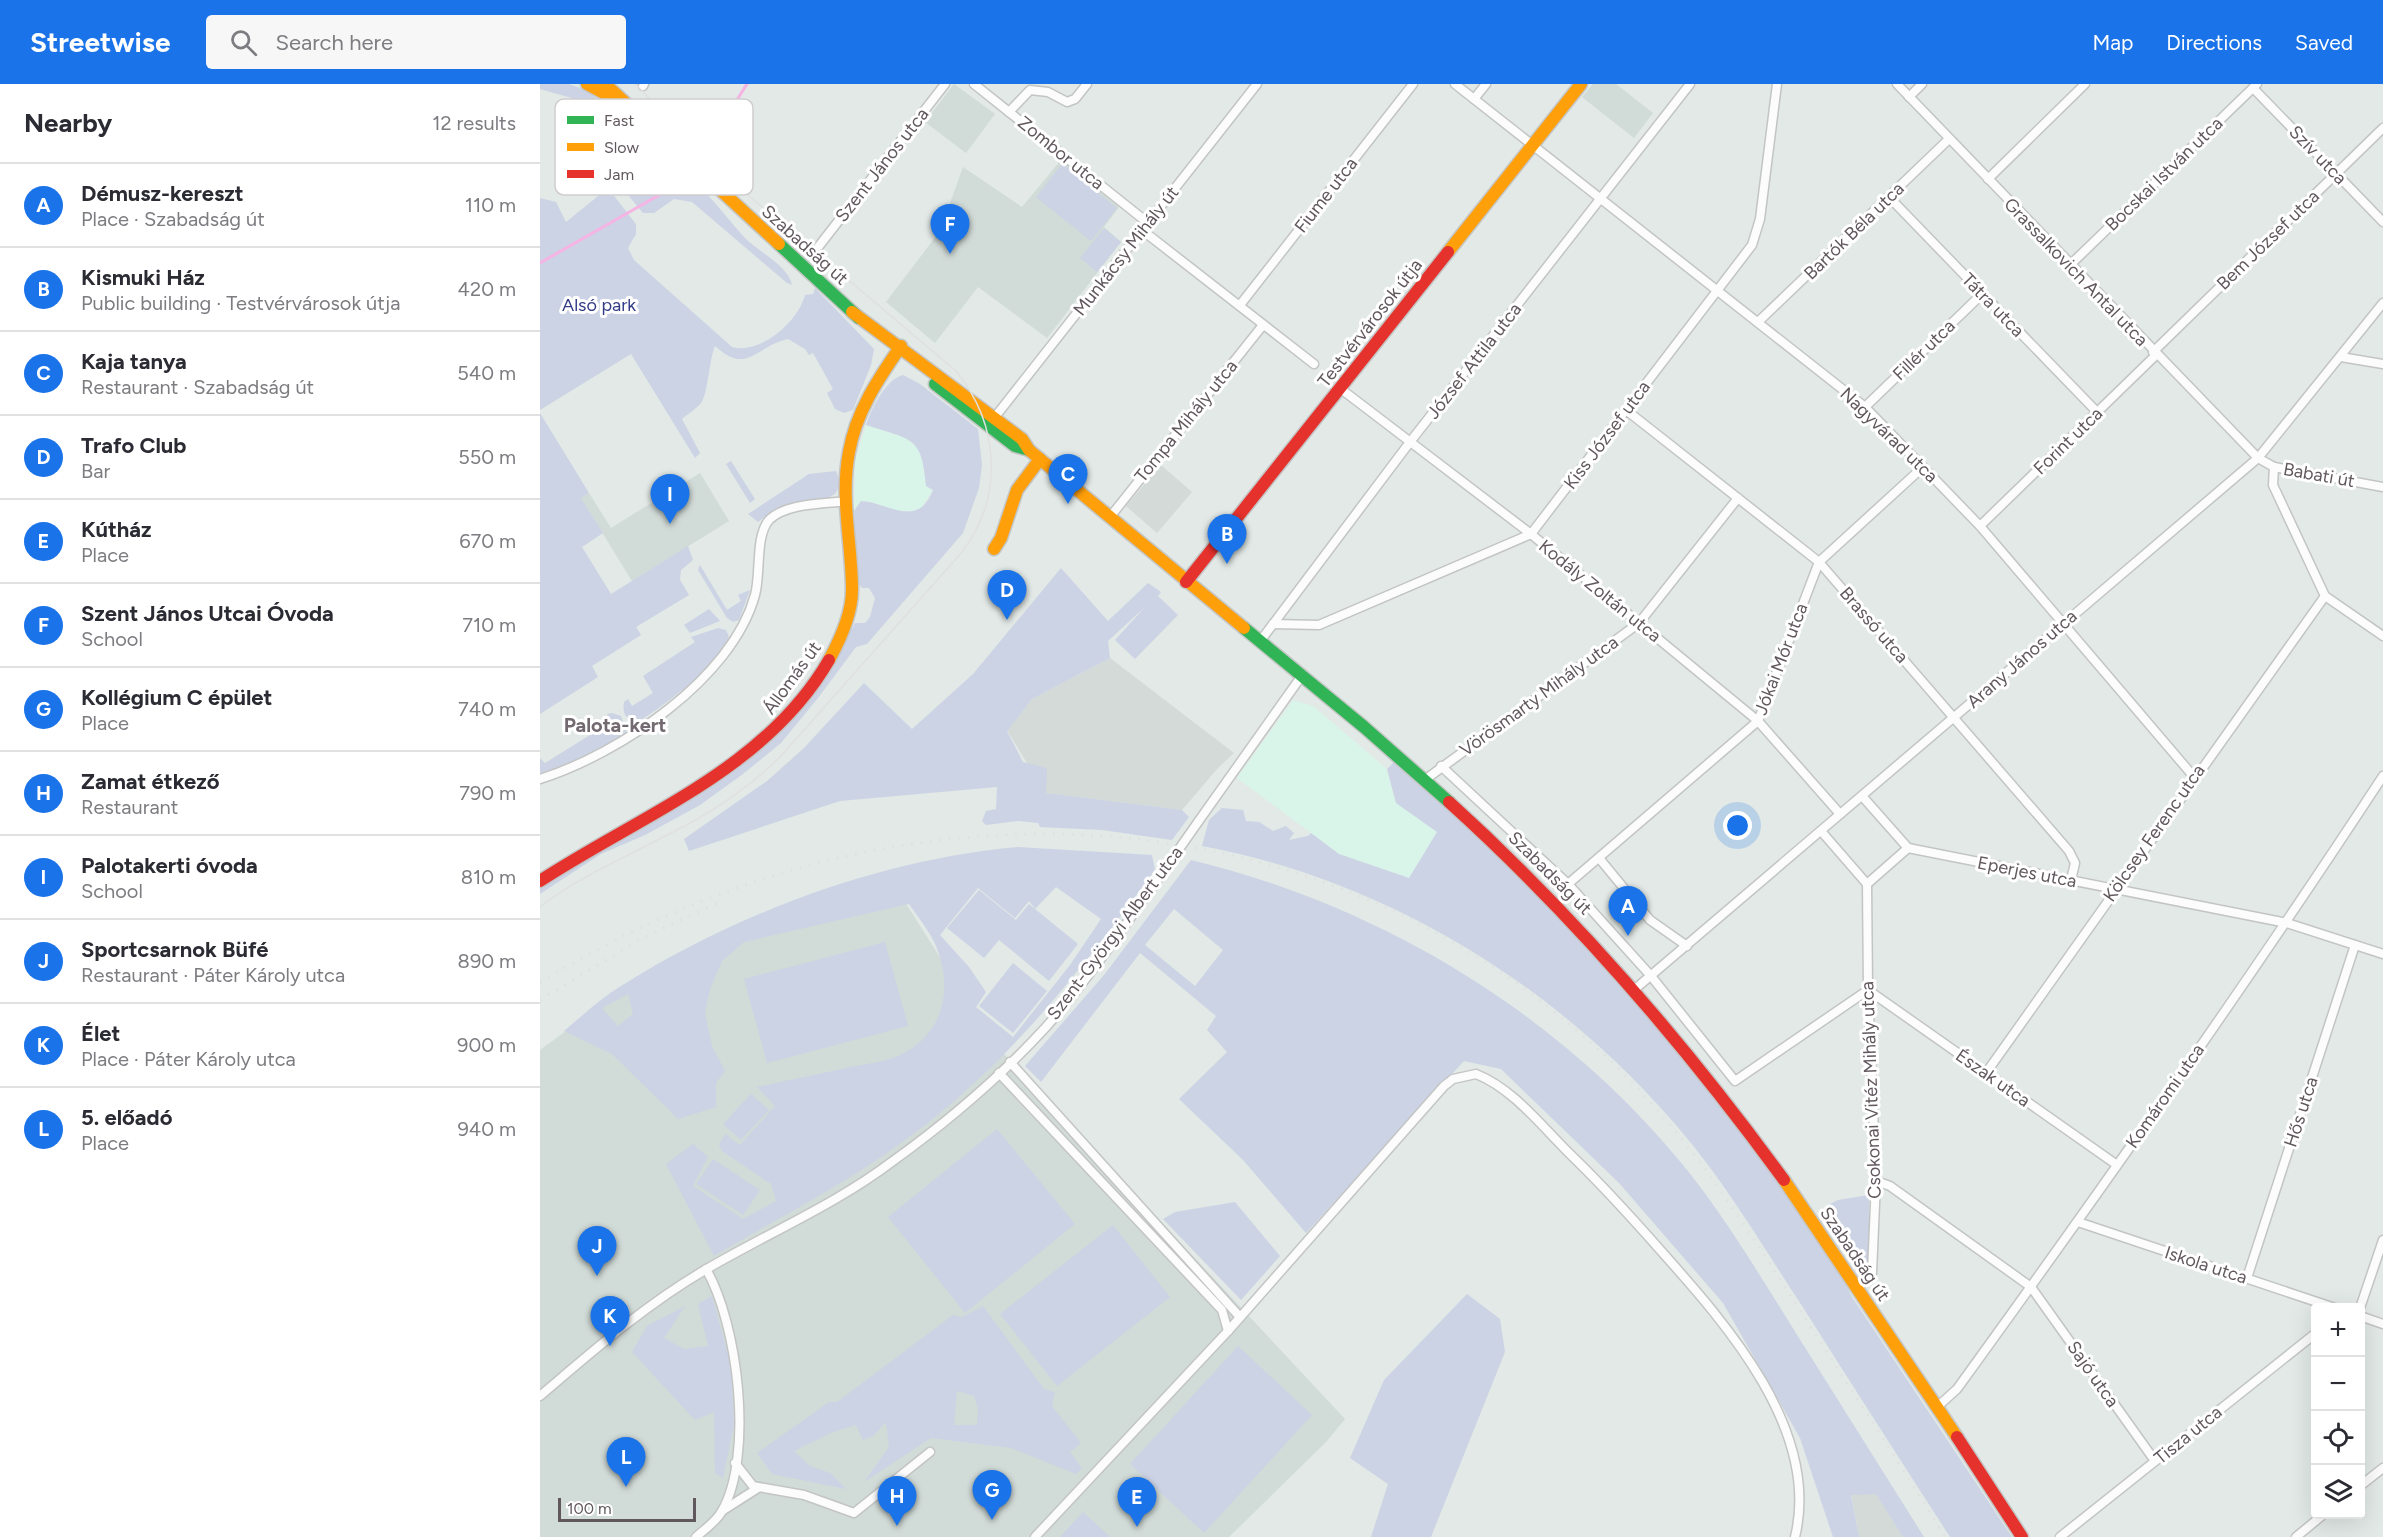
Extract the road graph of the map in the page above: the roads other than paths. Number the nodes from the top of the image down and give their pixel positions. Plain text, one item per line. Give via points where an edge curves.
1 (587, 84) edge
2 (605, 84) edge
3 (945, 84) edge
4 (974, 84) edge
5 (1088, 84) edge
6 (1257, 84) edge
7 (1413, 84) edge
8 (1455, 84) edge
9 (1486, 84) edge
10 (1581, 84) edge
11 (1690, 84) edge
12 (1777, 84) edge
13 (1897, 84) edge
14 (1922, 84) edge
15 (2085, 84) edge
16 (2255, 86) edge
17 (1909, 97) junction
18 (616, 99) edge
19 (621, 99) edge
20 (1474, 99) junction
21 (1009, 112) junction
22 (2383, 128) edge
23 (1949, 138) junction
24 (1533, 146) junction
25 (2337, 174) junction
26 (1988, 179) junction
27 (725, 195) edge
28 (1889, 197) junction
29 (1600, 198) junction
30 (2383, 222) edge
31 (1145, 227) junction
32 (819, 246) dead end
33 (2070, 265) junction
34 (1718, 290) junction
35 (1982, 294) junction
36 (2383, 303) edge
37 (1240, 305) junction
38 (1758, 322) junction
39 (1263, 325) junction
40 (899, 349) junction
41 (2154, 354) junction
42 (2341, 357) junction
43 (1314, 364) dead end
44 (2383, 364) edge
45 (1341, 389) junction
46 (1865, 407) junction
47 (1626, 410) junction
48 (2097, 412) junction
49 (994, 417) junction
50 (1410, 442) junction
51 (1029, 450) junction
52 (2258, 458) junction
53 (1040, 459) junction
54 (1923, 467) junction
55 (2274, 467) junction
56 (2383, 487) edge
57 (1738, 498) junction
58 (847, 501) junction
59 (1110, 517) junction
60 (1980, 526) junction
61 (1531, 534) junction
62 (994, 549) dead end
63 (1819, 562) junction
64 (1186, 582) junction
65 (2325, 596) junction
66 (1639, 623) junction
67 (2064, 623) junction
68 (1273, 624) junction
69 (2383, 636) edge
70 (1261, 640) junction
71 (1303, 674) junction
72 (1955, 716) junction
73 (1758, 721) junction
74 (1441, 766) junction
75 (2383, 776) edge
76 (2194, 777) junction
77 (1426, 778) junction
78 (540, 779) edge
79 (1862, 796) junction
80 (1840, 814) junction
81 (1821, 831) junction
82 (1908, 848) junction
83 (1599, 858) junction
84 (2071, 880) junction
85 (540, 881) edge
86 (1867, 884) junction
87 (1568, 885) junction
88 (2114, 890) junction
89 (2287, 923) junction
90 (2355, 945) junction
91 (1687, 946) junction
92 (2383, 954) edge
93 (1651, 976) junction
94 (1635, 989) junction
95 (1868, 990) junction
96 (1010, 1062) junction
97 (999, 1073) junction
98 (1986, 1073) junction
99 (1040, 1095) junction
100 (1031, 1106) junction
101 (2117, 1165) junction
102 (1876, 1181) junction
103 (1149, 1215) junction
104 (2078, 1222) junction
105 (1142, 1223) junction
106 (2383, 1240) edge
107 (706, 1269) junction
108 (2247, 1278) junction
109 (2031, 1287) junction
110 (1857, 1289) junction
111 (2320, 1303) edge
112 (2362, 1303) edge
113 (1240, 1317) junction
114 (2365, 1317) edge
115 (2383, 1324) edge
116 (1228, 1331) junction
117 (2311, 1337) edge
118 (540, 1396) edge
119 (1936, 1408) junction
120 (930, 1452) dead end
121 (2155, 1461) junction
122 (735, 1463) junction
123 (2383, 1468) edge
124 (2365, 1483) edge
125 (758, 1488) junction
126 (722, 1512) junction
127 (2319, 1519) edge
128 (696, 1537) edge
129 (1035, 1537) edge
130 (1795, 1537) edge
131 (2022, 1537) edge
132 (2060, 1537) edge
133 (2296, 1537) edge

1 - 18 main road, Szabadság út
2 - 19 main road, Szabadság út
3 - 32 street, Szent János utca
4 - 21 street, Zombor utca
5 - 21 street via 1067,102 1030,90
6 - 31 street, Munkácsy Mihály út
7 - 37 street, Fiume utca
8 - 20 street, Nagyvárad utca
9 - 20 street
10 - 24 main road, Testvérvárosok útja
11 - 29 street, József Attila utca
12 - 34 street, Kiss József utca via 1758,229 1745,256
13 - 17 street, Grassalkovich Antal utca
14 - 17 street
15 - 26 street
16 - 25 street, Szív utca
16 - 33 street, Bocskai István utca
17 - 23 street, Grassalkovich Antal utca
20 - 24 street, Nagyvárad utca
21 - 31 street, Zombor utca
22 - 25 street, Bem József utca
23 - 26 street, Grassalkovich Antal utca
23 - 28 street, Bartók Béla utca
24 - 29 street, Nagyvárad utca
24 - 45 main road, Testvérvárosok útja
25 - 30 street, Szív utca
25 - 41 street, Bem József utca
26 - 33 street, Grassalkovich Antal utca
27 - 40 main road, Szabadság út via 852,312
28 - 35 street, Tátra utca
28 - 38 street, Bartók Béla utca
29 - 34 street, Nagyvárad utca
29 - 50 street, József Attila utca
31 - 37 street, Zombor utca
31 - 49 street, Munkácsy Mihály út
33 - 41 street, Grassalkovich Antal utca
34 - 38 street, Nagyvárad utca
34 - 47 street, Kiss József utca
35 - 46 street, Fillér utca
35 - 48 street, Tátra utca
36 - 42 street, Arany János utca
37 - 39 street, Zombor utca
38 - 46 street, Nagyvárad utca
39 - 43 street, Zombor utca
39 - 59 street, Tompa Mihály utca
40 - 49 main road, Szabadság út
40 - 51 main road, Szabadság út via 998,433 1015,446
40 - 58 main road, Állomás út via 869,396 855,427 847,466
41 - 48 street, Forint utca
41 - 52 street, Grassalkovich Antal utca
42 - 44 street
42 - 52 street, Arany János utca
45 - 50 street, Kodály Zoltán utca
45 - 64 main road, Testvérvárosok útja
46 - 54 street, Nagyvárad utca
47 - 57 street, Brassó utca
47 - 61 street, Kiss József utca
48 - 60 street, Forint utca
49 - 51 main road, Szabadság út via 1022,439
50 - 61 street, Kodály Zoltán utca
50 - 68 street, József Attila utca
51 - 53 main road, Szabadság út
52 - 55 street, Babati út
52 - 67 street, Arany János utca
53 - 59 main road, Szabadság út
53 - 62 main road via 1017,490
54 - 60 street, Nagyvárad utca
54 - 63 street, Jókai Mór utca
55 - 56 street, Babati út
55 - 65 street via 2273,485
57 - 63 street, Brassó utca
57 - 66 street, Vörösmarty Mihály utca
58 - 78 street via 786,510 771,518 762,533 755,597 739,634 722,658 634,733 566,770
58 - 85 main road, Állomás út via 852,592 847,621 832,656 796,708 765,740 727,770
59 - 64 main road, Szabadság út
60 - 67 street, Nagyvárad utca
61 - 66 street, Kodály Zoltán utca
61 - 68 street, Kiss József utca via 1318,626
63 - 72 street, Brassó utca
63 - 73 street, Jókai Mór utca
64 - 70 main road, Szabadság út
65 - 69 street
65 - 76 street, Kölcsey Ferenc utca
66 - 73 street, Kodály Zoltán utca
66 - 74 street, Vörösmarty Mihály utca
67 - 72 street, Arany János utca
67 - 76 street, Nagyvárad utca
68 - 70 street, József Attila utca
70 - 71 main road, Szabadság út
71 - 77 main road, Szabadság út
71 - 96 street, Szent-Györgyi Albert utca, bridge via 1083,982 1046,1027
72 - 79 street, Arany János utca
72 - 84 street, Brassó utca via 2069,851 2075,863
73 - 80 street, Kodály Zoltán utca
73 - 83 street, Jókai Mór utca
74 - 77 street, Vörösmarty Mihály utca
74 - 87 street, Szabadság út
75 - 89 street, Komáromi utca
76 - 88 street, Kölcsey Ferenc utca
77 - 94 main road, Szabadság út via 1528,874
79 - 80 street, Arany János utca
79 - 82 street
80 - 81 street, Arany János utca
81 - 86 street
81 - 91 street, Arany János utca
82 - 84 street, Eperjes utca
82 - 86 street
83 - 87 street, Jókai Mór utca
83 - 91 street via 1650,920
84 - 88 street, Eperjes utca
86 - 95 street, Csokonai Vitéz Mihály utca
87 - 93 street, Szabadság út
88 - 89 street, Eperjes utca
88 - 98 street, Kölcsey Ferenc utca
89 - 90 street, Eperjes utca
89 - 101 street, Komáromi utca
90 - 92 street, Eperjes utca
90 - 108 street, Hős utca
91 - 93 street, Arany János utca
93 - 94 street, Arany János utca
93 - 95 street, Szabadság út via 1735,1081
94 - 110 main road, Szabadság út via 1745,1126
95 - 98 street, Észak utca
95 - 102 street, Csokonai Vitéz Mihály utca
96 - 97 street, Szent-Györgyi Albert utca
96 - 99 street
97 - 100 street
97 - 107 street, Szent-Györgyi Albert utca via 918,1143 868,1179
98 - 101 street, Észak utca
99 - 100 street
99 - 103 street
100 - 105 street
101 - 104 street, Komáromi utca
102 - 109 street, Sajó utca via 1890,1186
102 - 110 street, Csokonai Vitéz Mihály utca via 1872,1273
103 - 105 street
103 - 113 street
104 - 108 street, Iskola utca
104 - 109 street, Komáromi utca
105 - 116 street via 1222,1310
106 - 112 street
107 - 118 street, Szent-Györgyi Albert utca via 643,1309
107 - 122 street via 722,1306 738,1368
108 - 111 street, Iskola utca
109 - 119 street, Komáromi utca via 1957,1389
109 - 121 street, Sajó utca
110 - 119 main road, Szabadság út
113 - 116 street
113 - 130 street via 1444,1086 1464,1075 1489,1079 1603,1186 1731,1333 1773,1404 1794,1457 1800,1494
114 - 115 street
116 - 129 street
117 - 121 street, Tisza utca
119 - 131 main road, Szabadság út
120 - 125 street via 854,1513 804,1495
121 - 132 street, Tisza utca
122 - 125 street via 749,1483
122 - 126 street via 732,1487
123 - 124 street
125 - 126 street
126 - 128 street
127 - 133 street

